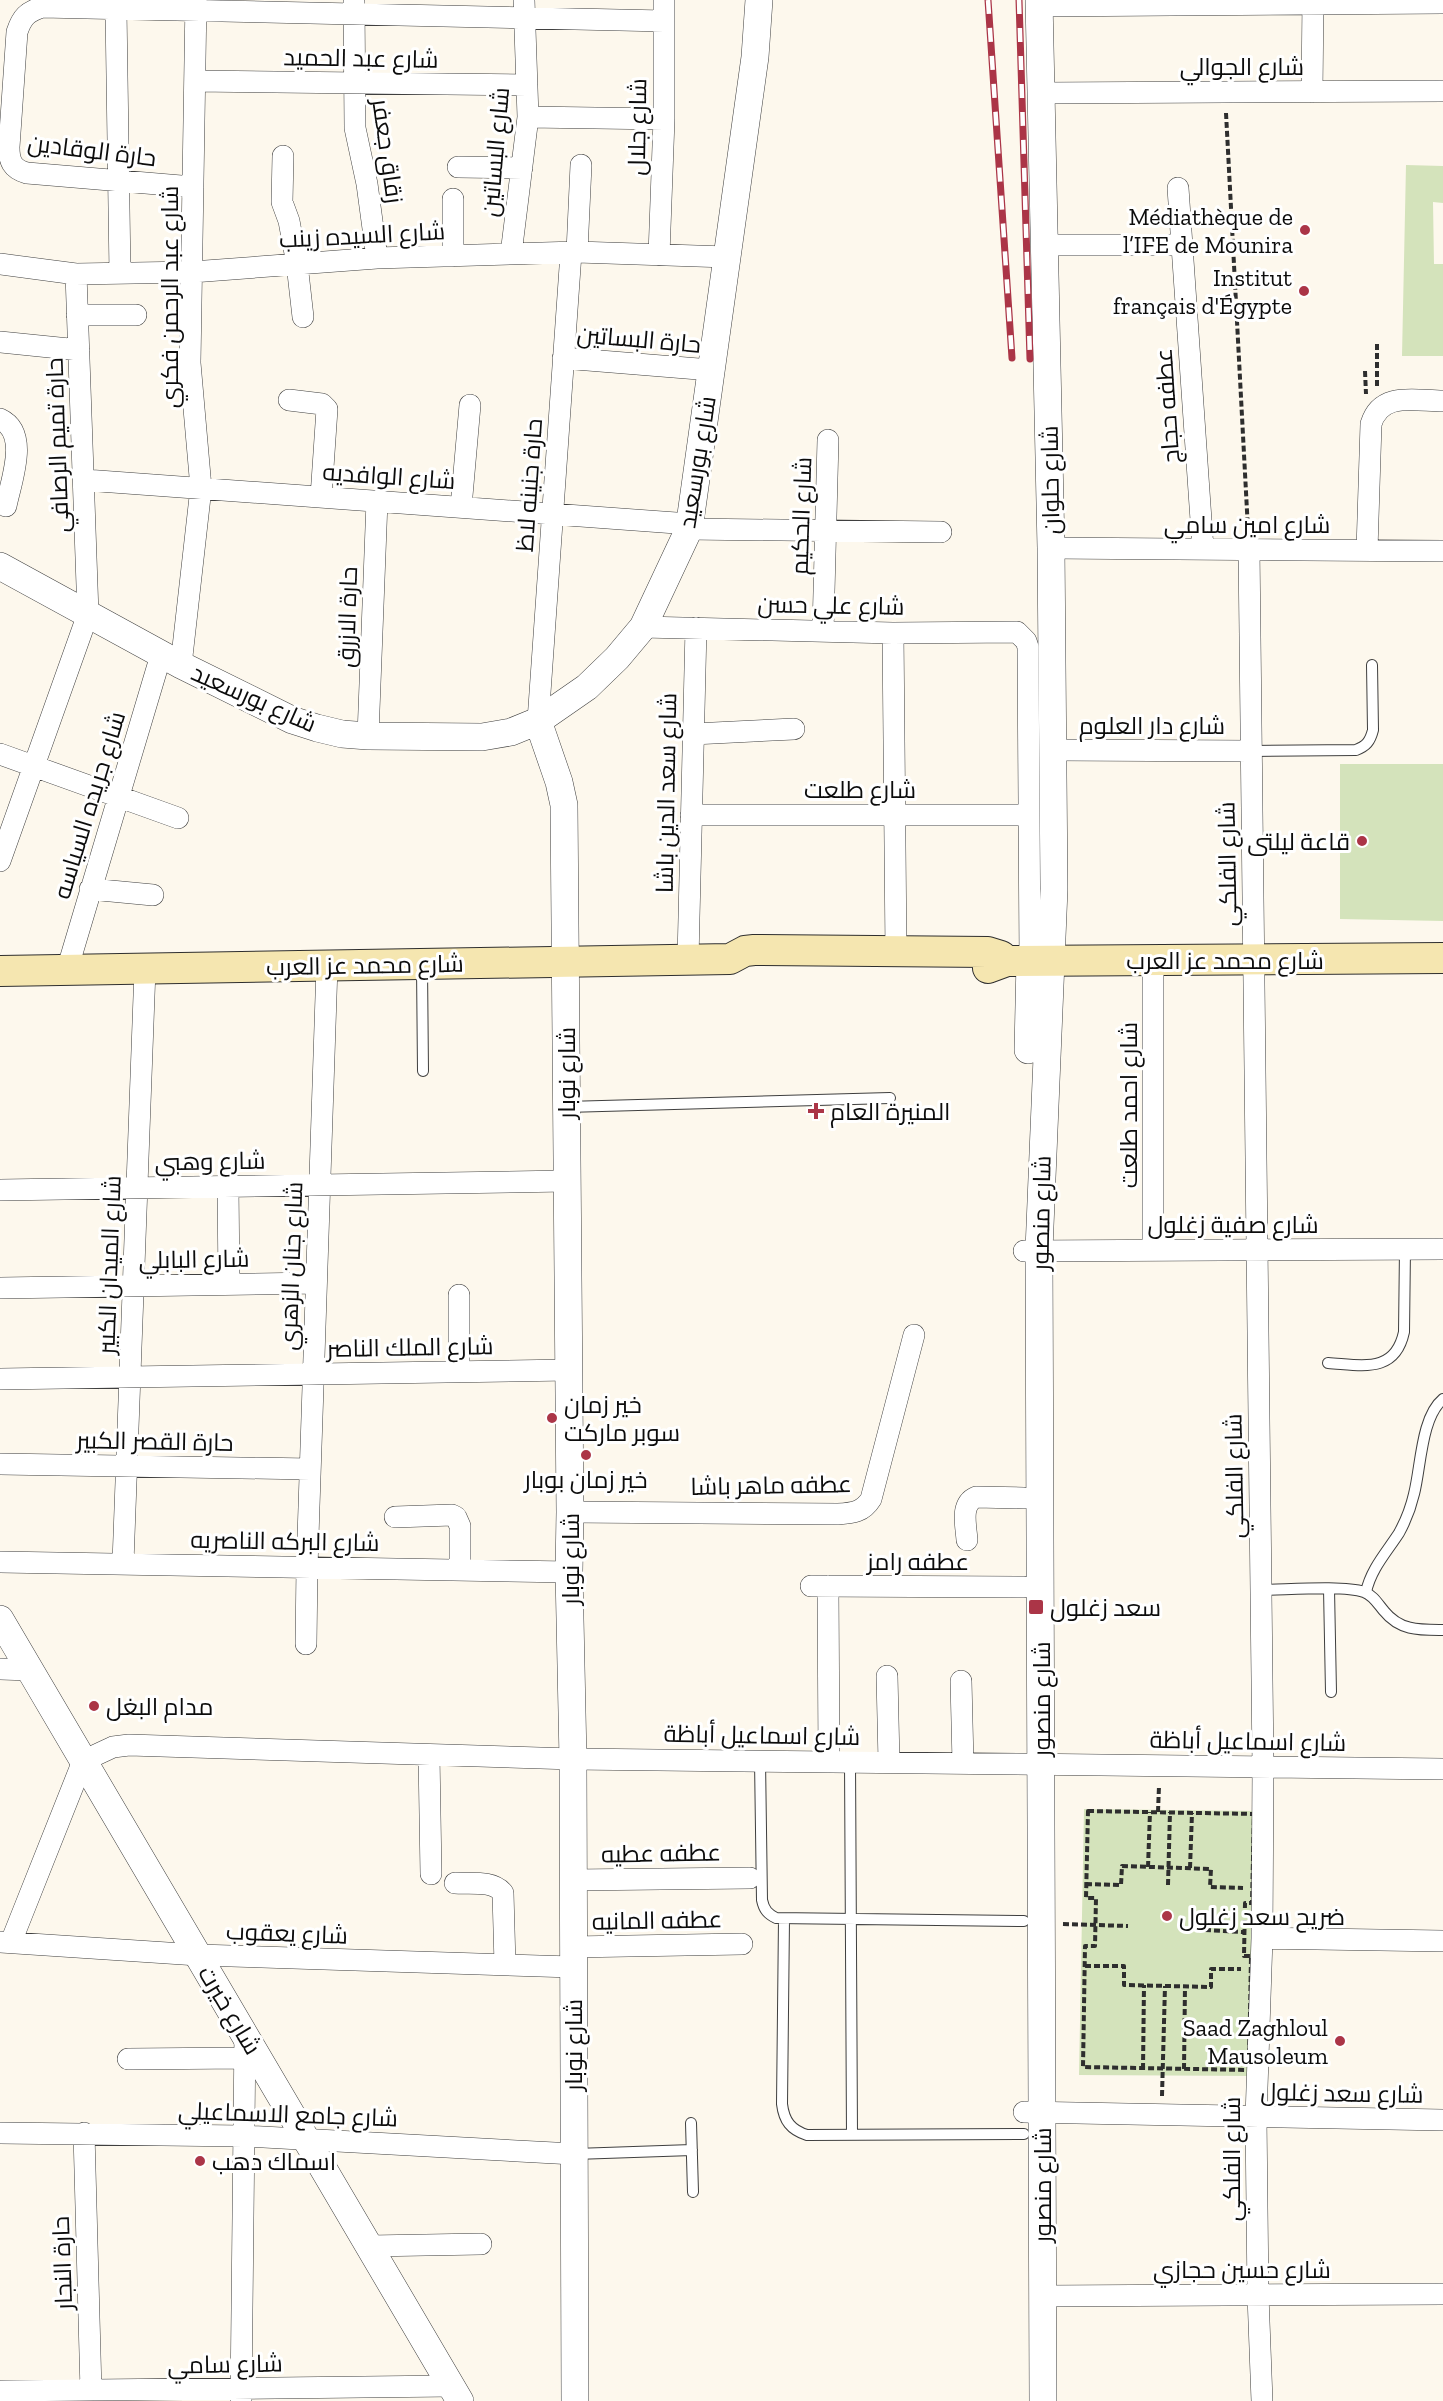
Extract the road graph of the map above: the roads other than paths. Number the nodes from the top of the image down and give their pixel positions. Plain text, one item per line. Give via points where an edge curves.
1 (664, 0) edge
2 (759, 0) edge
3 (1313, 2) edge
4 (1039, 3) edge
5 (1443, 3) edge
6 (196, 6) edge
7 (253, 6) edge
8 (354, 7) edge
9 (524, 9) edge
10 (116, 10) junction
11 (664, 21) junction
12 (9, 32) edge
13 (7, 66) edge
14 (195, 81) junction
15 (355, 83) junction
16 (527, 85) junction
17 (1443, 91) edge
18 (1312, 92) junction
19 (1040, 93) junction
20 (528, 117) junction
21 (664, 119) junction
22 (5, 147) edge
23 (283, 156) dead end
24 (581, 165) dead end
25 (458, 167) dead end
26 (522, 168) junction
27 (118, 181) junction
28 (193, 187) junction
29 (1178, 188) dead end
30 (453, 199) dead end
31 (1044, 245) junction
32 (1182, 245) junction
33 (574, 252) junction
34 (511, 254) junction
35 (660, 255) junction
36 (453, 256) junction
37 (727, 257) junction
38 (378, 258) junction
39 (0, 264) edge
40 (297, 264) junction
41 (192, 272) junction
42 (120, 273) junction
43 (76, 274) junction
44 (77, 315) junction
45 (136, 315) dead end
46 (303, 317) dead end
47 (0, 342) edge
48 (79, 350) junction
49 (563, 358) junction
50 (711, 370) junction
51 (289, 400) dead end
52 (1443, 401) edge
53 (470, 405) dead end
54 (0, 419) edge
55 (828, 440) dead end
56 (85, 480) junction
57 (201, 488) junction
58 (321, 497) junction
59 (376, 501) junction
60 (6, 506) dead end
61 (461, 507) junction
62 (552, 514) junction
63 (689, 526) junction
64 (826, 531) junction
65 (941, 532) dead end
66 (1051, 548) junction
67 (1203, 549) junction
68 (1249, 549) junction
69 (1366, 550) junction
70 (1443, 551) edge
71 (0, 566) edge
72 (88, 614) junction
73 (643, 627) junction
74 (696, 628) junction
75 (823, 630) junction
76 (893, 633) junction
77 (171, 660) junction
78 (1372, 665) dead end
79 (538, 721) junction
80 (794, 729) dead end
81 (693, 734) junction
82 (368, 736) junction
83 (1053, 750) junction
84 (1251, 751) junction
85 (0, 754) edge
86 (33, 766) junction
87 (119, 798) junction
88 (691, 815) junction
89 (894, 815) junction
90 (1029, 815) junction
91 (178, 818) dead end
92 (0, 861) edge
93 (90, 889) junction
94 (153, 895) dead end
95 (896, 952) junction
96 (730, 958) junction
97 (1443, 958) edge
98 (688, 959) junction
99 (1153, 960) junction
100 (1253, 960) junction
101 (1029, 961) junction
102 (566, 962) junction
103 (422, 964) junction
104 (327, 966) junction
105 (145, 969) junction
106 (67, 970) junction
107 (0, 971) edge
108 (423, 1071) dead end
109 (890, 1098) dead end
110 (566, 1107) junction
111 (566, 1181) junction
112 (319, 1185) junction
113 (228, 1186) junction
114 (137, 1188) junction
115 (0, 1190) edge
116 (1406, 1249) junction
117 (1443, 1249) edge
118 (1031, 1250) junction
119 (1154, 1250) junction
120 (1256, 1250) junction
121 (316, 1283) junction
122 (229, 1284) junction
123 (133, 1286) junction
124 (0, 1288) edge
125 (459, 1295) dead end
126 (914, 1335) dead end
127 (1329, 1363) dead end
128 (568, 1370) junction
129 (459, 1372) junction
130 (313, 1375) junction
131 (130, 1377) junction
132 (0, 1379) edge
133 (1443, 1399) edge
134 (0, 1464) edge
135 (126, 1466) junction
136 (310, 1469) junction
137 (1024, 1498) junction
138 (570, 1512) junction
139 (395, 1517) dead end
140 (967, 1540) dead end
141 (0, 1562) edge
142 (123, 1563) junction
143 (307, 1567) junction
144 (460, 1570) junction
145 (568, 1572) junction
146 (1024, 1587) junction
147 (1261, 1590) junction
148 (1329, 1590) junction
149 (1365, 1592) junction
150 (0, 1619) edge
151 (1443, 1630) edge
152 (306, 1644) dead end
153 (0, 1669) edge
154 (30, 1670) junction
155 (887, 1676) dead end
156 (961, 1681) dead end
157 (1331, 1692) dead end
158 (429, 1755) junction
159 (573, 1759) junction
160 (760, 1760) junction
161 (84, 1761) junction
162 (839, 1761) junction
163 (889, 1762) junction
164 (963, 1763) junction
165 (1032, 1764) junction
166 (1263, 1766) junction
167 (1443, 1769) edge
168 (430, 1875) dead end
169 (750, 1878) dead end
170 (573, 1880) junction
171 (455, 1884) dead end
172 (784, 1919) junction
173 (851, 1920) junction
174 (1024, 1921) junction
175 (1254, 1934) junction
176 (1443, 1941) edge
177 (5, 1942) edge
178 (742, 1944) dead end
179 (198, 1955) junction
180 (572, 1957) junction
181 (505, 1965) junction
182 (244, 2046) junction
183 (128, 2059) dead end
184 (1256, 2118) junction
185 (1030, 2120) junction
186 (1443, 2120) edge
187 (691, 2123) dead end
188 (0, 2133) edge
189 (84, 2133) junction
190 (852, 2135) junction
191 (243, 2136) junction
192 (306, 2138) junction
193 (692, 2150) junction
194 (574, 2154) junction
195 (693, 2192) dead end
196 (482, 2244) dead end
197 (370, 2246) junction
198 (1443, 2294) edge
199 (1258, 2295) junction
200 (1042, 2296) junction
201 (0, 2391) edge
202 (91, 2391) junction
203 (456, 2393) edge
204 (241, 2395) edge
205 (575, 2401) edge
206 (1024, 2401) edge
207 (1043, 2401) edge
208 (1262, 2401) edge

1 - 11 street, شارع جلال
2 - 37 street, شارع بورسعيد via 755,57
3 - 4 street
3 - 5 street
3 - 18 street
4 - 19 street, شارع حلوان
6 - 7 street
6 - 10 street
6 - 14 street, شارع عبد الرحمن فكري
7 - 8 street
8 - 9 street
8 - 15 street, زقاق جعفر
9 - 11 street
9 - 16 street, شارع البساتين
10 - 12 street via 42,7 30,11
10 - 27 street
11 - 21 street, شارع جلال
12 - 13 street, حارة الوقادين
13 - 22 street, حارة الوقادين
14 - 15 street, شارع عبد الحميد
14 - 28 street, شارع عبد الرحمن فكري
15 - 16 street, شارع عبد الحميد
15 - 38 street, زقاق جعفر via 355,128
16 - 20 street, شارع البساتين
17 - 18 street, شارع الجوالي
18 - 19 street, شارع الجوالي
19 - 31 street, شارع حلوان
20 - 21 street
20 - 26 street, شارع البساتين
21 - 35 street, شارع جلال
22 - 27 street, حارة الوقادين via 19,171
23 - 40 street via 282,201
24 - 33 street, حارة جنينه لاظ
25 - 26 street
26 - 34 street, شارع البساتين
27 - 28 street, حارة الوقادين
27 - 42 street
28 - 41 street, شارع عبد الرحمن فكري
29 - 32 street, عطفه حجاج
30 - 36 street
31 - 32 street
31 - 66 street, شارع حلوان
32 - 67 street, عطفه حجاج
33 - 34 street, شارع السيده زينب
33 - 35 street, شارع السيده زينب
33 - 49 street, حارة جنينه لاظ
34 - 36 street, شارع السيده زينب
35 - 37 street, شارع السيده زينب
36 - 38 street, شارع السيده زينب
37 - 50 street, شارع بورسعيد
38 - 40 street, شارع السيده زينب
39 - 43 street, شارع السيده زينب
40 - 41 street, شارع السيده زينب
40 - 46 street
41 - 42 street, شارع السيده زينب
41 - 57 street, شارع عبد الرحمن فكري via 190,363
42 - 43 street, شارع السيده زينب
43 - 44 street, حارة تميم الرصافي
44 - 45 street
44 - 48 street, حارة تميم الرصافي
47 - 48 street
48 - 56 street, حارة تميم الرصافي
49 - 50 street, حارة البساتين
49 - 62 street, حارة جنينه لاظ
50 - 63 street, شارع بورسعيد
51 - 58 street via 322,404 327,409
52 - 69 street via 1393,400 1377,409 1371,424
53 - 61 street
54 - 60 street via 9,424 17,440
55 - 64 street, شارع الحكيم
56 - 57 street, شارع الوافديه
56 - 72 street, حارة تميم الرصافي
57 - 58 street, شارع الوافديه
57 - 77 street, شارع عبد الرحمن فكري
58 - 59 street, شارع الوافديه
59 - 61 street, شارع الوافديه
59 - 82 street, حارة الازرق
61 - 62 street, شارع الوافديه
62 - 63 street, شارع الوافديه
62 - 79 street, حارة جنينه لاظ
63 - 64 street, شارع الوافديه
63 - 73 street, شارع بورسعيد
64 - 65 street, شارع الوافديه
64 - 75 street, شارع الحكيم
66 - 67 street, شارع امين سامي
66 - 83 street, شارع حلوان
67 - 68 street, شارع امين سامي
68 - 69 street, شارع امين سامي
68 - 84 street, شارع الفلكي
69 - 70 street, شارع امين سامي
71 - 72 street, شارع بورسعيد
72 - 77 street, شارع بورسعيد
72 - 86 street
73 - 74 street, شارع علي حسن
73 - 79 street, شارع بورسعيد via 587,687
74 - 75 street, شارع علي حسن
74 - 81 street, شارع سعد الدين باشا
75 - 76 street, شارع علي حسن
76 - 89 street
76 - 90 street, شارع علي حسن via 1017,632 1026,641
77 - 82 street, شارع بورسعيد via 292,720 342,734
77 - 87 street, شارع جريده السياسه
78 - 84 lane via 1373,730 1366,746 1356,750
79 - 82 street, شارع بورسعيد via 511,732 482,737
79 - 102 street, شارع نوبار via 564,805
80 - 81 street
81 - 88 street, شارع سعد الدين باشا
83 - 84 street, شارع دار العلوم
83 - 101 street, شارع حلوان via 1053,889
84 - 100 street, شارع الفلكي
85 - 86 street
86 - 87 street
86 - 92 street
87 - 91 street
87 - 93 street, شارع جريده السياسه
88 - 89 street, شارع طلعت
88 - 98 street, شارع سعد الدين باشا
89 - 90 street, شارع طلعت
89 - 95 street
90 - 101 street
93 - 94 street
93 - 106 street, شارع جريده السياسه
95 - 96 main road, شارع محمد عز العرب via 745,951
95 - 101 main road, شارع محمد عز العرب via 988,952
96 - 98 main road, شارع محمد عز العرب
96 - 101 main road, شارع محمد عز العرب via 744,967 760,970 987,969
97 - 100 main road, شارع محمد عز العرب
98 - 102 main road, شارع محمد عز العرب
99 - 100 main road, شارع محمد عز العرب
99 - 101 main road, شارع محمد عز العرب
99 - 119 street, شارع احمد طلعت
100 - 120 street, شارع الفلكي
101 - 118 street, شارع منصور
102 - 103 main road, شارع محمد عز العرب
102 - 110 street, شارع نوبار
103 - 104 main road, شارع محمد عز العرب
103 - 108 lane
104 - 105 main road, شارع محمد عز العرب
104 - 112 street, شارع جنان الزهري
105 - 106 main road, شارع محمد عز العرب
105 - 114 street, شارع الميدان الكبير
106 - 107 main road, شارع محمد عز العرب
109 - 110 lane
110 - 111 street, شارع نوبار
111 - 112 street, شارع وهبي
111 - 128 street, شارع نوبار
112 - 113 street, شارع وهبي
112 - 121 street, شارع جنان الزهري
113 - 114 street, شارع وهبي
113 - 122 street
114 - 115 street, شارع وهبي
114 - 123 street, شارع الميدان الكبير
116 - 117 street, شارع صفية زغلول
116 - 120 street, شارع صفية زغلول
116 - 127 lane via 1404,1332 1396,1354 1375,1365
118 - 119 street, شارع صفية زغلول
118 - 137 street, شارع منصور
118 - 165 street, شارع منصور
119 - 120 street, شارع صفية زغلول
120 - 147 street, شارع الفلكي
121 - 122 street, شارع البابلي
121 - 130 street, شارع جنان الزهري
122 - 123 street, شارع البابلي
123 - 124 street, شارع البابلي
123 - 131 street, شارع الميدان الكبير
125 - 129 street
126 - 138 street, عطفه ماهر باشا via 871,1499 865,1508 838,1514
128 - 129 street, شارع الملك الناصر
128 - 138 street, شارع نوبار
129 - 130 street, شارع الملك الناصر
130 - 131 street, شارع الملك الناصر
130 - 136 street, شارع جنان الزهري
131 - 132 street, شارع الملك الناصر
131 - 135 street, شارع الميدان الكبير
133 - 149 lane via 1436,1405 1426,1431 1414,1496 1400,1531 1369,1577
134 - 135 street, حارة القصر الكبير
135 - 136 street, حارة القصر الكبير
135 - 142 street, شارع الميدان الكبير
136 - 143 street, شارع جنان الزهري
137 - 140 street via 972,1498 966,1508
137 - 146 street, شارع منصور
138 - 145 street, شارع نوبار
139 - 144 street via 456,1517 460,1526
141 - 142 street, شارع البركه الناصريه
142 - 143 street, شارع البركه الناصريه
143 - 144 street, شارع البركه الناصريه
143 - 152 street, شارع جنان الزهري
144 - 145 street, شارع البركه الناصريه
145 - 159 street, شارع نوبار
146 - 162 street, عطفه رامز via 820,1586
146 - 165 street, شارع منصور
147 - 148 lane
147 - 166 street, شارع الفلكي
148 - 149 lane
148 - 157 lane
149 - 151 lane via 1402,1626
150 - 154 street, شارع خيرت
153 - 154 street
154 - 161 street, شارع خيرت
155 - 163 street
156 - 164 street
158 - 159 street, شارع اسماعيل أباظة
158 - 161 street, شارع اسماعيل أباظة via 129,1745 113,1747
158 - 168 street
159 - 160 street, شارع اسماعيل أباظة
159 - 170 street, شارع نوبار
160 - 162 street, شارع اسماعيل أباظة
160 - 172 lane via 762,1900 769,1914
161 - 177 street
161 - 179 street, شارع خيرت
162 - 163 street, شارع اسماعيل أباظة
162 - 173 lane
163 - 164 street, شارع اسماعيل أباظة
164 - 165 street, شارع اسماعيل أباظة
165 - 166 street, شارع اسماعيل أباظة
165 - 174 street, شارع منصور
165 - 185 street, شارع منصور
166 - 167 street, شارع اسماعيل أباظة
166 - 175 street, شارع الفلكي
169 - 170 street, عطفه عطيه
170 - 180 street, شارع نوبار
171 - 181 street via 492,1885 503,1893
172 - 173 lane
172 - 190 lane via 783,2115 797,2132 807,2135
173 - 174 lane
173 - 190 lane
174 - 185 street, شارع منصور
175 - 176 street
175 - 184 street, شارع الفلكي
177 - 179 street, شارع يعقوب
178 - 180 street, عطفه المانيه
179 - 181 street, شارع يعقوب
179 - 182 street, شارع خيرت
180 - 181 street, شارع يعقوب
180 - 194 street, شارع نوبار
182 - 183 street
182 - 191 street
182 - 192 street, شارع خيرت
184 - 185 street, شارع سعد زغلول
184 - 186 street, شارع سعد زغلول
184 - 199 street, شارع الفلكي
185 - 190 lane
185 - 200 street, شارع منصور
185 - 206 street, شارع منصور
187 - 193 lane
188 - 189 street, شارع جامع الاسماعيلي
189 - 191 street, شارع جامع الاسماعيلي
189 - 202 street, حارة النجار
191 - 192 street, شارع جامع الاسماعيلي
191 - 204 street
192 - 194 street, شارع جامع الاسماعيلي
192 - 197 street, شارع خيرت
193 - 194 lane
193 - 195 lane
194 - 205 street, شارع نوبار
196 - 197 street
197 - 203 street, شارع خيرت
198 - 199 street, شارع حسين حجازي
199 - 200 street, شارع حسين حجازي
199 - 208 street, شارع الفلكي
200 - 207 street, شارع منصور
201 - 202 street, شارع سامي
202 - 204 street, شارع سامي
203 - 204 street, شارع سامي

